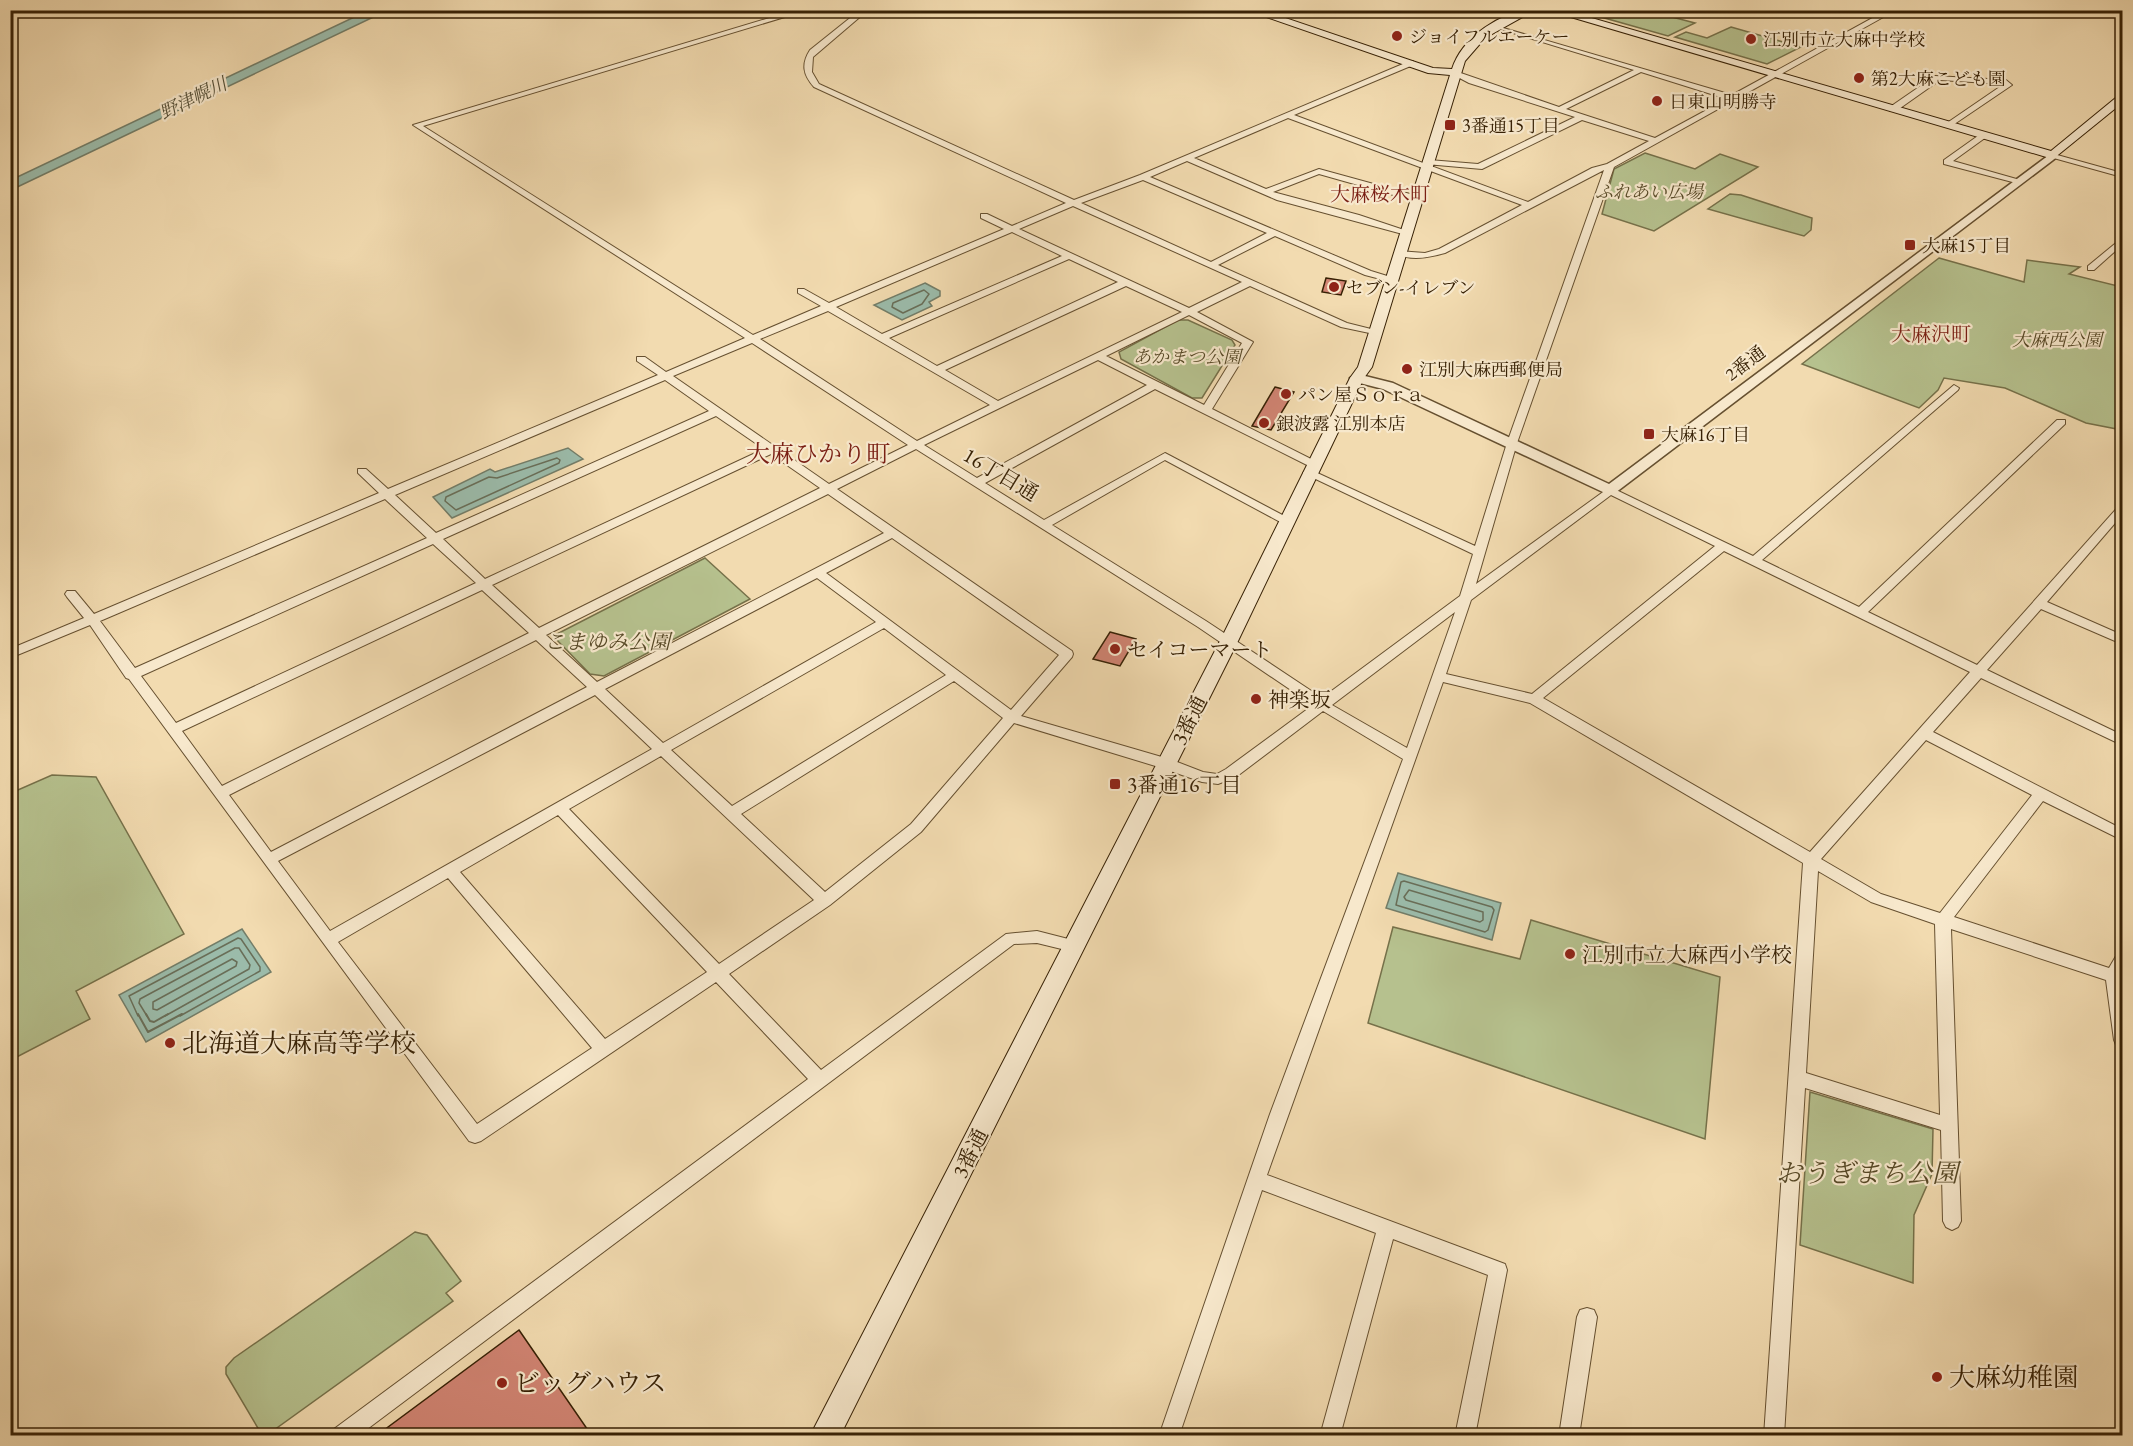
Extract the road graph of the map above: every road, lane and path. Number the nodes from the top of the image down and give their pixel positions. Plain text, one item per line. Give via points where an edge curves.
1 (805, 10) edge
2 (865, 10) edge
3 (1251, 10) edge
4 (1268, 10) edge
5 (1530, 10) edge
6 (1552, 10) edge
7 (1893, 10) edge
8 (1495, 26) junction
9 (2122, 51) edge
10 (2122, 56) edge
11 (1410, 63) junction
12 (1640, 70) junction
13 (1455, 72) junction
14 (1777, 75) junction
15 (1734, 98) junction
16 (2122, 98) edge
17 (1561, 109) junction
18 (1893, 109) junction
19 (1287, 115) junction
20 (1582, 117) junction
21 (1950, 125) junction
22 (1985, 135) junction
23 (1656, 141) junction
24 (2053, 155) junction
25 (1186, 158) junction
26 (1428, 165) junction
27 (1610, 166) junction
28 (2122, 175) edge
29 (1143, 177) junction
30 (2017, 182) junction
31 (1266, 192) junction
32 (1418, 199) junction
33 (1073, 203) junction
34 (1529, 205) junction
35 (984, 216) dead end
36 (1012, 230) junction
37 (1275, 233) junction
38 (1407, 234) junction
39 (2122, 241) edge
40 (1401, 252) junction
41 (1068, 256) junction
42 (1211, 265) junction
43 (2091, 268) dead end
44 (1392, 279) junction
45 (1248, 282) junction
46 (1124, 283) junction
47 (801, 291) dead end
48 (828, 307) junction
49 (1188, 311) junction
50 (1376, 333) junction
51 (882, 338) junction
52 (752, 340) junction
53 (1097, 356) junction
54 (641, 359) dead end
55 (937, 370) junction
56 (665, 376) junction
57 (1356, 378) junction
58 (1155, 385) junction
59 (1954, 388) dead end
60 (997, 405) junction
61 (1206, 411) junction
62 (716, 412) junction
63 (2061, 422) dead end
64 (1512, 443) junction
65 (916, 445) junction
66 (770, 450) junction
67 (1311, 469) junction
68 (362, 471) dead end
69 (977, 483) junction
70 (827, 490) junction
71 (1610, 490) junction
72 (387, 494) junction
73 (2122, 508) edge
74 (1288, 522) junction
75 (1045, 524) junction
76 (893, 533) junction
77 (435, 538) junction
78 (1722, 546) junction
79 (1479, 552) junction
80 (1754, 561) junction
81 (819, 573) junction
82 (484, 585) junction
83 (72, 594) dead end
84 (1466, 597) junction
85 (2038, 603) junction
86 (1860, 613) junction
87 (92, 619) junction
88 (885, 622) junction
89 (538, 635) junction
90 (2122, 640) edge
91 (1229, 641) junction
92 (10, 654) edge
93 (1978, 671) junction
94 (131, 675) junction
95 (955, 675) junction
96 (1438, 676) junction
97 (596, 690) junction
98 (1534, 699) junction
99 (1322, 705) junction
100 (1012, 718) junction
101 (173, 730) junction
102 (1923, 734) junction
103 (2122, 740) edge
104 (662, 750) junction
105 (1411, 757) junction
106 (1167, 764) junction
107 (220, 793) junction
108 (2041, 793) junction
109 (561, 809) junction
110 (730, 814) junction
111 (2122, 835) edge
112 (270, 859) junction
113 (1811, 861) junction
114 (451, 871) junction
115 (825, 901) junction
116 (1944, 920) junction
117 (328, 940) junction
118 (1074, 946) junction
119 (2122, 961) edge
120 (717, 974) junction
121 (2118, 977) edge
122 (2122, 1040) edge
123 (604, 1050) junction
124 (1797, 1078) junction
125 (820, 1080) junction
126 (1948, 1125) junction
127 (1256, 1179) junction
128 (1952, 1221) dead end
129 (1387, 1227) junction
130 (1587, 1317) dead end
131 (341, 1436) edge
132 (824, 1436) edge
133 (1169, 1436) edge
134 (1330, 1436) edge
135 (1465, 1436) edge
136 (1569, 1436) edge
137 (1774, 1436) edge

1 - 52 street, 16丁目通 via 417,125
2 - 33 street via 808,59 807,69 815,84 846,102
3 - 11 main road
4 - 13 main road
5 - 8 main road, 3番通
6 - 14 main road
7 - 14 street
8 - 12 street
8 - 13 main road, 3番通 via 1470,44
9 - 10 street via 2118,54
11 - 13 main road
11 - 19 street
12 - 15 street
12 - 17 street
13 - 17 street
13 - 26 main road, 3番通
14 - 15 street
14 - 18 main road
15 - 23 street
16 - 24 main road, 2番通
17 - 20 street
18 - 21 main road
18 - 21 street via 1938,78 2006,82 2008,86
19 - 25 street
19 - 26 street
20 - 23 street
20 - 26 street via 1479,167
21 - 22 main road
22 - 24 main road
22 - 30 street via 1947,162
23 - 27 street
24 - 28 street
24 - 30 street, 2番通
25 - 29 street
25 - 31 street
26 - 32 main road, 3番通
26 - 34 street
27 - 34 street
27 - 64 street
29 - 33 street
29 - 37 street
30 - 71 street, 2番通
31 - 32 street via 1319,171
31 - 38 street
32 - 38 main road, 3番通
33 - 36 street
33 - 42 street
34 - 40 street via 1442,251 1425,256
35 - 36 street
36 - 41 street
36 - 48 street
37 - 42 street
37 - 44 street via 1368,273
38 - 40 main road, 3番通
39 - 43 street
40 - 44 main road, 3番通
41 - 46 street
41 - 51 street
42 - 45 street
44 - 50 main road, 3番通
45 - 49 street
45 - 50 street via 1344,325
46 - 49 street
46 - 55 street
47 - 48 street
48 - 51 street
48 - 52 street
49 - 53 street
49 - 61 street via 1248,342
50 - 57 main road, 3番通 via 1365,367
51 - 55 street
52 - 56 street
52 - 65 street, 16丁目通
53 - 58 street
53 - 60 street
54 - 56 street
55 - 60 street
56 - 62 street
56 - 72 street
57 - 64 street via 1388,386
57 - 67 main road, 3番通
58 - 61 street
58 - 69 street
59 - 80 street
60 - 65 street
61 - 67 street
62 - 66 street
62 - 77 street
63 - 86 street
64 - 71 street
64 - 79 street
65 - 69 street, 16丁目通
65 - 70 street
66 - 70 street
66 - 82 street
67 - 74 main road, 3番通
67 - 79 street
68 - 72 street
69 - 75 street, 16丁目通
70 - 76 street
70 - 89 street
71 - 78 street
71 - 84 street
72 - 77 street
72 - 87 street
73 - 85 street
74 - 75 street via 1164,456
74 - 91 main road, 3番通
75 - 91 street, 16丁目通
76 - 81 street
76 - 100 street via 1066,654
77 - 82 street
77 - 94 street
78 - 80 street
78 - 98 street
79 - 84 street
80 - 86 street
81 - 88 street
81 - 97 street
82 - 89 street
82 - 101 street
83 - 87 street
84 - 96 street
84 - 99 street
85 - 90 street
85 - 93 street
86 - 93 street
87 - 92 street
87 - 94 street
88 - 95 street
88 - 104 street
89 - 97 street
89 - 107 street
91 - 99 street, 16丁目通
91 - 106 main road, 3番通
93 - 102 street
93 - 103 street
94 - 101 street
95 - 100 street
95 - 110 street
96 - 98 street
96 - 105 street
97 - 104 street
97 - 112 street
98 - 113 street
99 - 105 street, 16丁目通
99 - 106 street via 1218,779
100 - 106 street
100 - 115 street via 916,828
101 - 107 street
102 - 108 street
102 - 113 street
104 - 109 street
104 - 110 street
105 - 127 street
106 - 118 main road, 3番通
107 - 112 street
108 - 111 street
108 - 116 street
109 - 114 street
109 - 120 street
110 - 115 street
112 - 117 street
113 - 116 street via 1876,897
113 - 124 street
114 - 117 street
114 - 123 street
115 - 120 street
116 - 121 street
116 - 126 street
117 - 123 street via 475,1135
118 - 125 street via 1037,937 1011,938
118 - 132 main road, 3番通
119 - 121 street
120 - 123 street
120 - 125 street
121 - 122 street
124 - 126 street
124 - 137 street
125 - 131 street
126 - 128 street
127 - 129 street
127 - 133 street
129 - 134 street
129 - 135 street via 1498,1270
130 - 136 street

